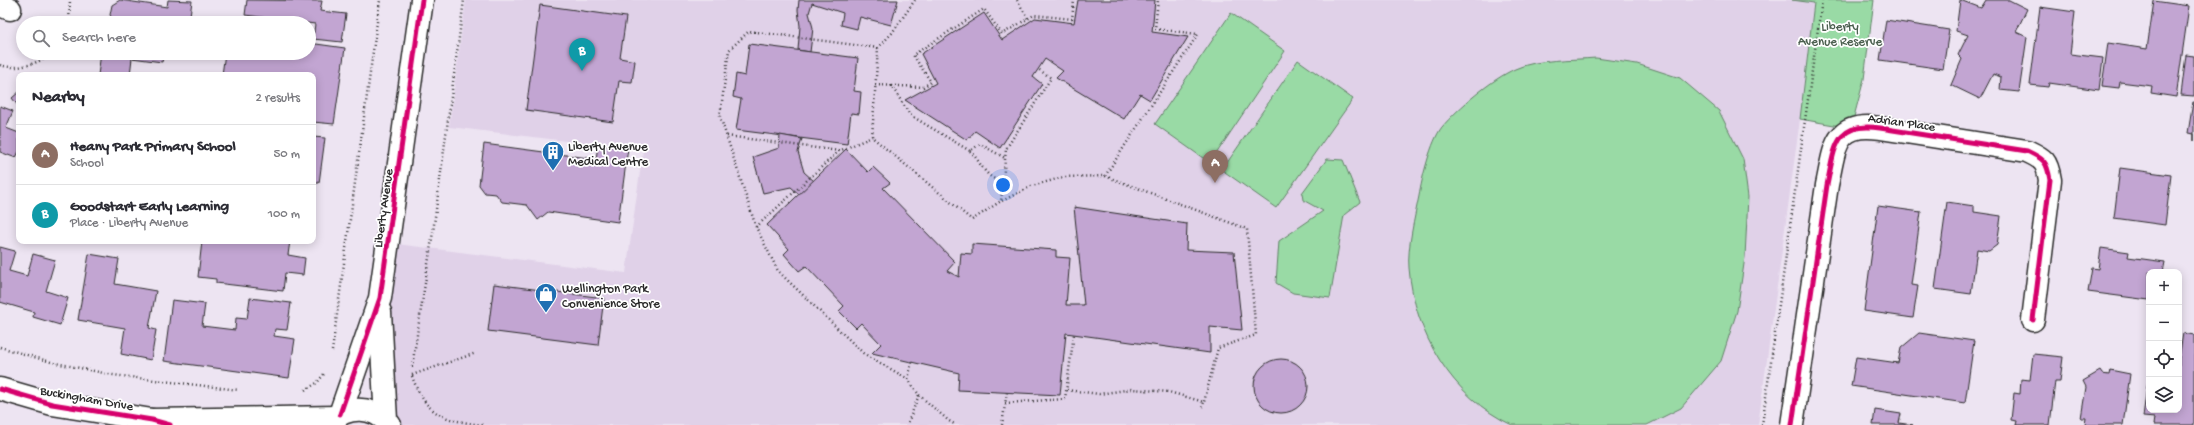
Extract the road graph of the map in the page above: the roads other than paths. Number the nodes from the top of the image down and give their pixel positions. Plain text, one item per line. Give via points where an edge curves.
1 (422, 0) edge
2 (380, 298) junction
3 (2033, 320) dead end
4 (0, 389) edge
5 (335, 419) edge
6 (161, 422) edge
7 (388, 423) edge
8 (1792, 425) edge

1 - 2 street, Liberty Avenue
2 - 5 street, Liberty Avenue
2 - 7 street, Liberty Avenue
3 - 8 street, Adrian Place via 2050,180 2048,166 2041,158 2028,151 1873,127 1851,128 1840,136 1827,184
4 - 6 street, Buckingham Drive via 52,404
5 - 6 street, Buckingham Drive
5 - 7 street, Buckingham Drive via 359,409 378,414

